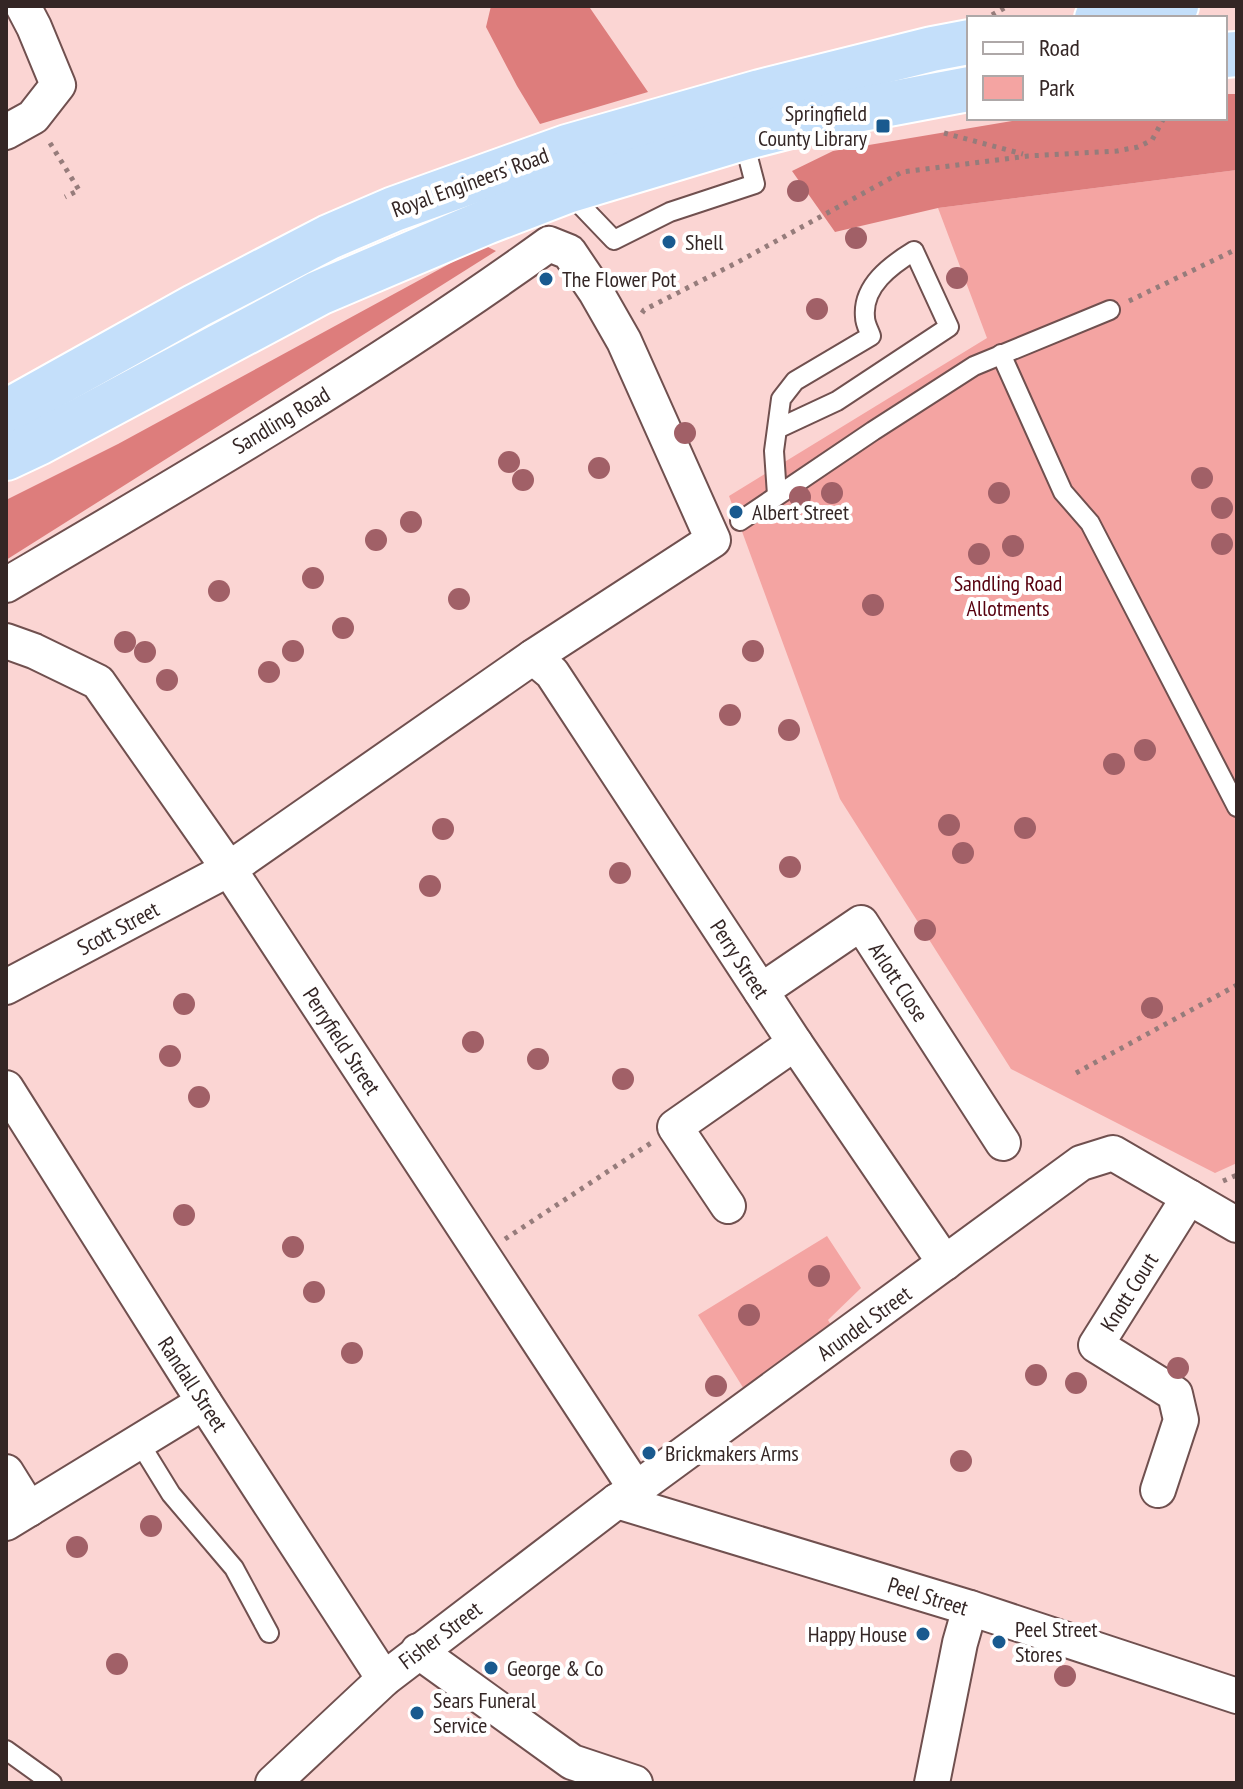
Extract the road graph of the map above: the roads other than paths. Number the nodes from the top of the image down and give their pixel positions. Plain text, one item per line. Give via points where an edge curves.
1 (23, 6) edge
2 (1176, 6) edge
3 (1110, 16) edge
4 (967, 42) edge
5 (967, 89) edge
6 (20, 124) edge
7 (743, 138) junction
8 (567, 191) junction
9 (1110, 310) road end
10 (1001, 354) junction
11 (6, 412) edge
12 (777, 429) junction
13 (6, 458) edge
14 (777, 495) junction
15 (730, 524) junction
16 (6, 585) edge
17 (6, 641) edge
18 (533, 657) junction
19 (1234, 795) edge
20 (229, 869) junction
21 (6, 987) edge
22 (761, 991) junction
23 (795, 1043) junction
24 (6, 1088) edge
25 (1003, 1143) dead end
26 (1189, 1197) junction
27 (728, 1206) dead end
28 (1237, 1225) edge
29 (945, 1263) junction
30 (204, 1402) junction
31 (139, 1442) junction
32 (6, 1472) edge
33 (1158, 1490) dead end
34 (627, 1495) junction
35 (18, 1516) edge
36 (970, 1608) junction
37 (269, 1633) dead end
38 (418, 1651) junction
39 (384, 1679) junction
40 (1237, 1696) edge
41 (6, 1750) edge
42 (275, 1782) edge
43 (52, 1783) edge
44 (635, 1783) edge
45 (932, 1783) edge

1 - 6 street via 58,85
2 - 3 highway
4 - 11 highway, Royal Engineers' Road via 760,92 567,147 394,209 209,299
5 - 7 highway, Royal Engineers' Road
7 - 8 highway, Royal Engineers' Road
7 - 8 lane via 755,184 670,212 614,240
8 - 13 highway, Royal Engineers' Road via 319,293
9 - 10 lane
10 - 14 lane via 974,366
10 - 19 lane via 1063,492 1090,523
12 - 12 lane via 781,399 795,381 871,336 865,319 874,284 914,251 949,327 837,401
12 - 14 lane
14 - 15 lane
15 - 16 street, Sandling Road via 596,292 569,252 549,244 346,381
15 - 18 street
17 - 20 street, Perryfield Street via 98,682
18 - 20 street
18 - 22 street, Perry Street via 552,673
20 - 21 street, Scott Street
20 - 34 street, Perryfield Street via 482,1254
22 - 23 street, Perry Street
22 - 25 street, Arlott Close via 861,923
23 - 27 street via 675,1127
23 - 29 street, Perry Street
24 - 30 street, Randall Street
26 - 28 street
26 - 29 street, Arundel Street via 1113,1153 1081,1163
26 - 33 street, Knott Court via 1096,1345 1175,1394 1181,1420
29 - 34 street, Arundel Street
30 - 31 street
30 - 39 street, Randall Street
31 - 35 street
31 - 37 lane via 171,1494 234,1568
32 - 35 street
34 - 36 street, Peel Street
34 - 38 street, Fisher Street
36 - 40 street, Peel Street
36 - 45 street
38 - 39 street, Fisher Street
38 - 44 street via 572,1762
39 - 42 street, Fisher Street
41 - 43 lane

